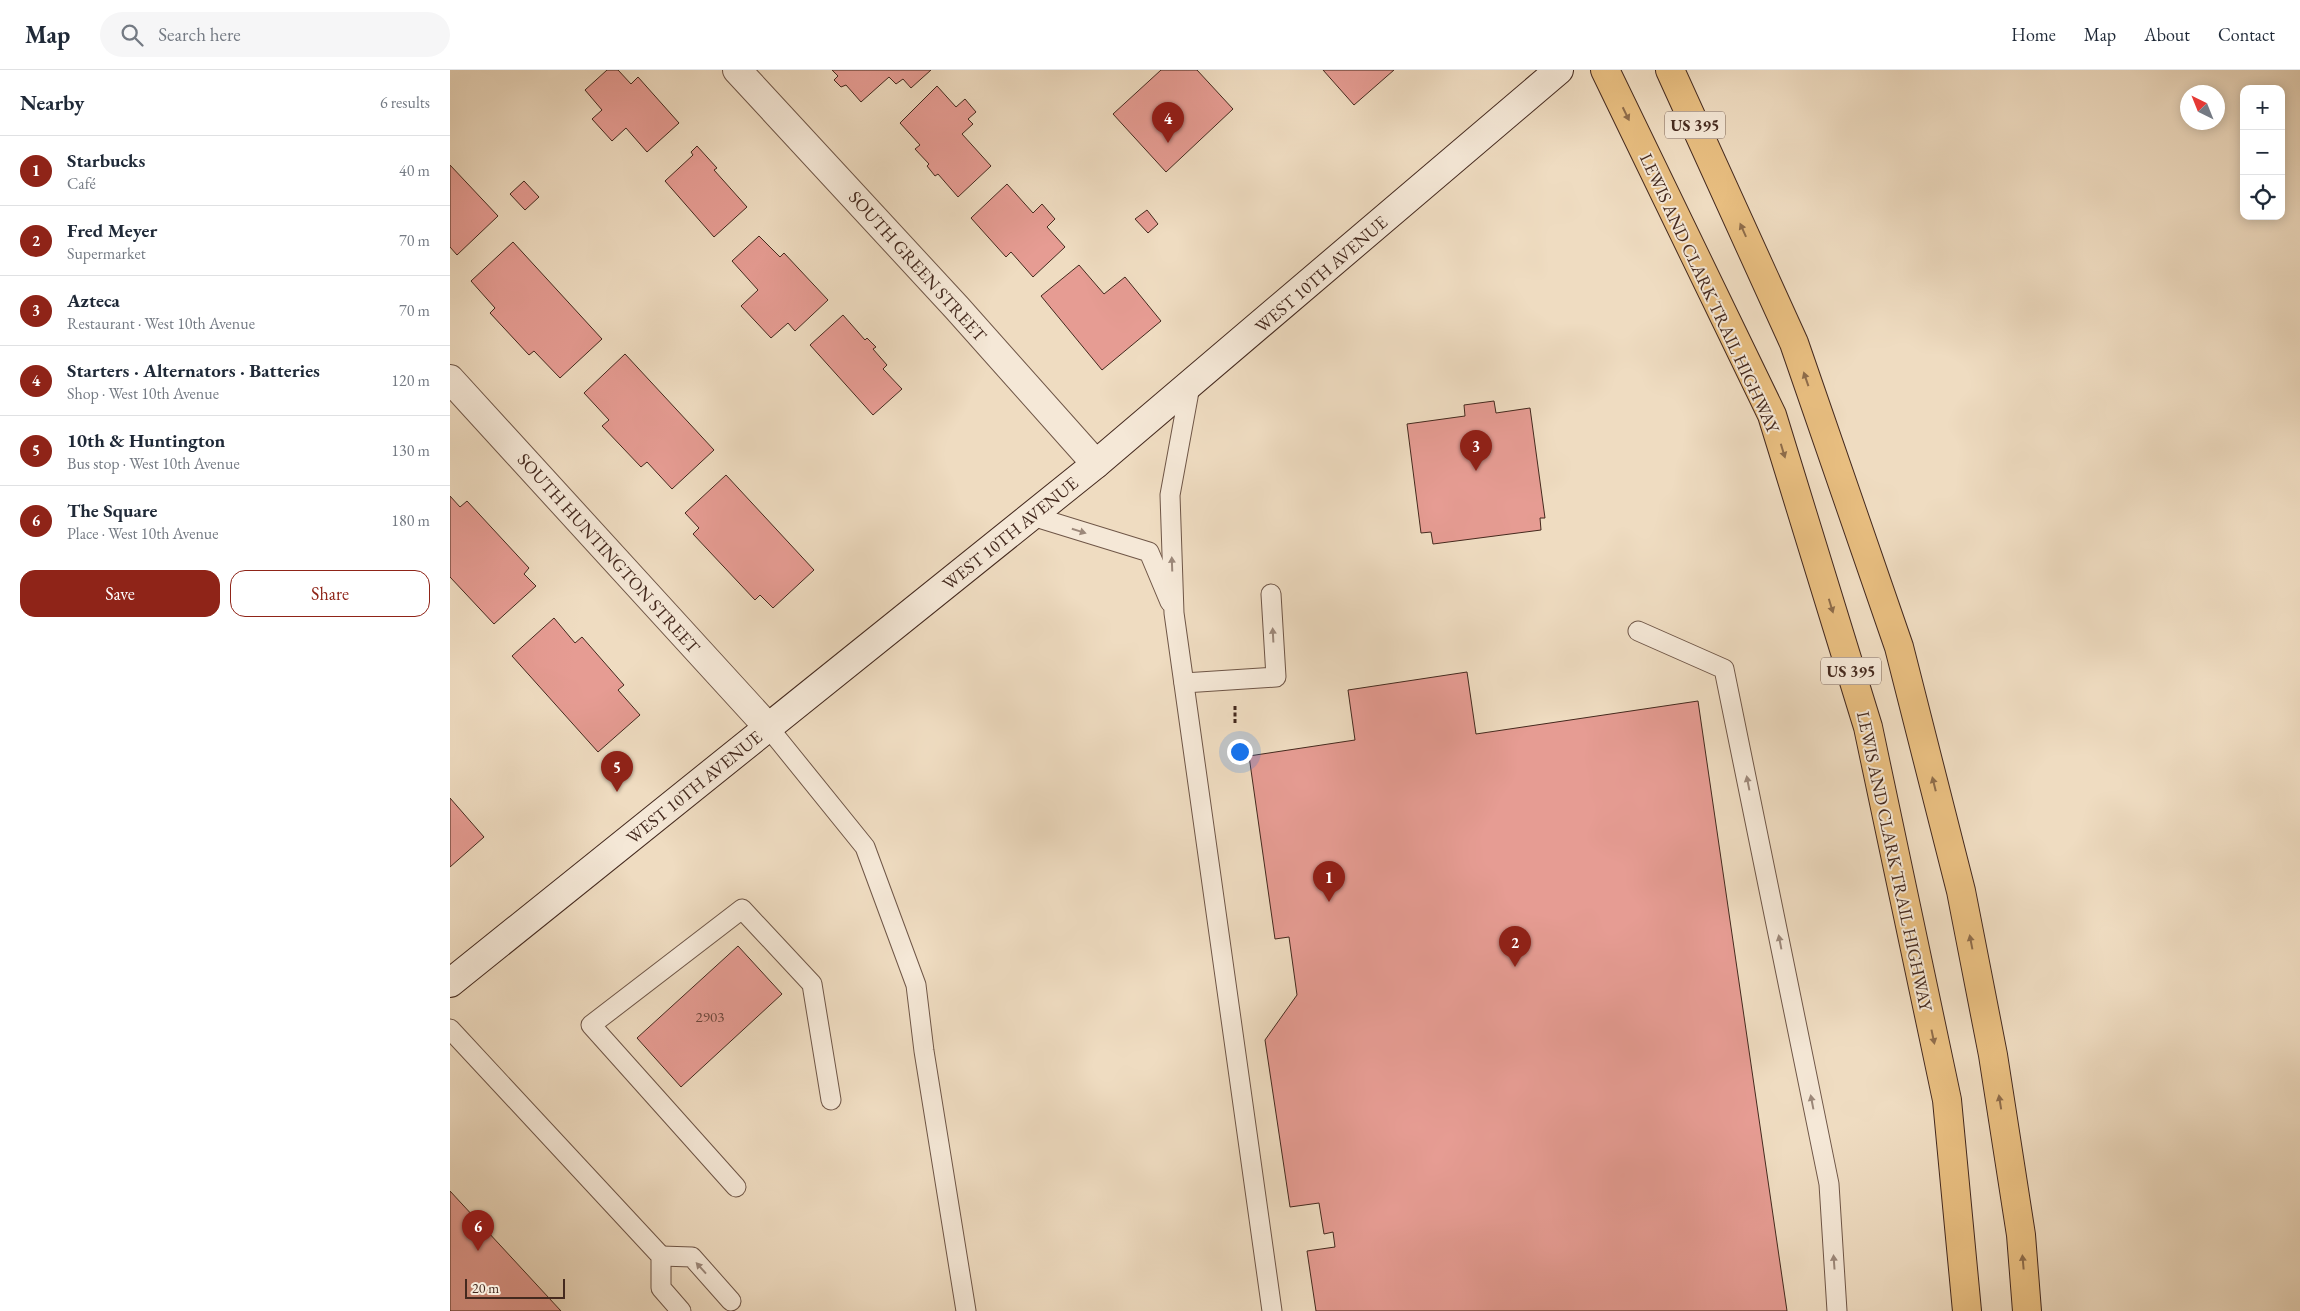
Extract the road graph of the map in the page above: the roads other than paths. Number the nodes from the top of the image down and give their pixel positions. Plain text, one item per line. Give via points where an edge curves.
1 (738, 70) edge
2 (1560, 70) edge
3 (1604, 70) edge
4 (1670, 70) edge
5 (450, 379) edge
6 (1190, 386) junction
7 (1096, 464) junction
8 (1032, 516) junction
9 (1271, 594) dead end
10 (1174, 613) junction
11 (1638, 631) dead end
12 (1184, 683) junction
13 (768, 727) junction
14 (450, 983) edge
15 (450, 1029) edge
16 (830, 1100) dead end
17 (736, 1188) dead end
18 (661, 1256) junction
19 (731, 1301) dead end
20 (681, 1311) edge
21 (966, 1311) edge
22 (1272, 1311) edge
23 (1837, 1311) edge
24 (1967, 1311) edge
25 (2027, 1311) edge

1 - 7 main road, SOUTH GREEN STREET
2 - 6 main road, WEST 10TH AVENUE
3 -> 24 highway, LEWIS AND CLARK TRAIL HIGHWAY / US 395 via 1772,415 1868,727 1947,1100
25 -> 4 highway, US 395 via 2020,1235 1993,1055 1961,891 1899,647 1794,343
5 - 13 main road, SOUTH HUNTINGTON STREET
6 - 7 main road, WEST 10TH AVENUE
10 -> 6 lane via 1170,495
7 - 8 main road, WEST 10TH AVENUE
8 -> 10 lane via 1149,552
8 - 13 main road, WEST 10TH AVENUE
12 -> 9 lane via 1276,677
10 - 12 lane
23 -> 11 lane via 1829,1184 1724,669
12 - 22 lane
13 - 14 main road, WEST 10TH AVENUE
13 - 21 lane via 865,847 916,985
15 - 18 lane
16 - 17 lane via 812,984 742,909 591,1025
19 -> 18 lane via 692,1257
18 - 20 lane via 661,1288

